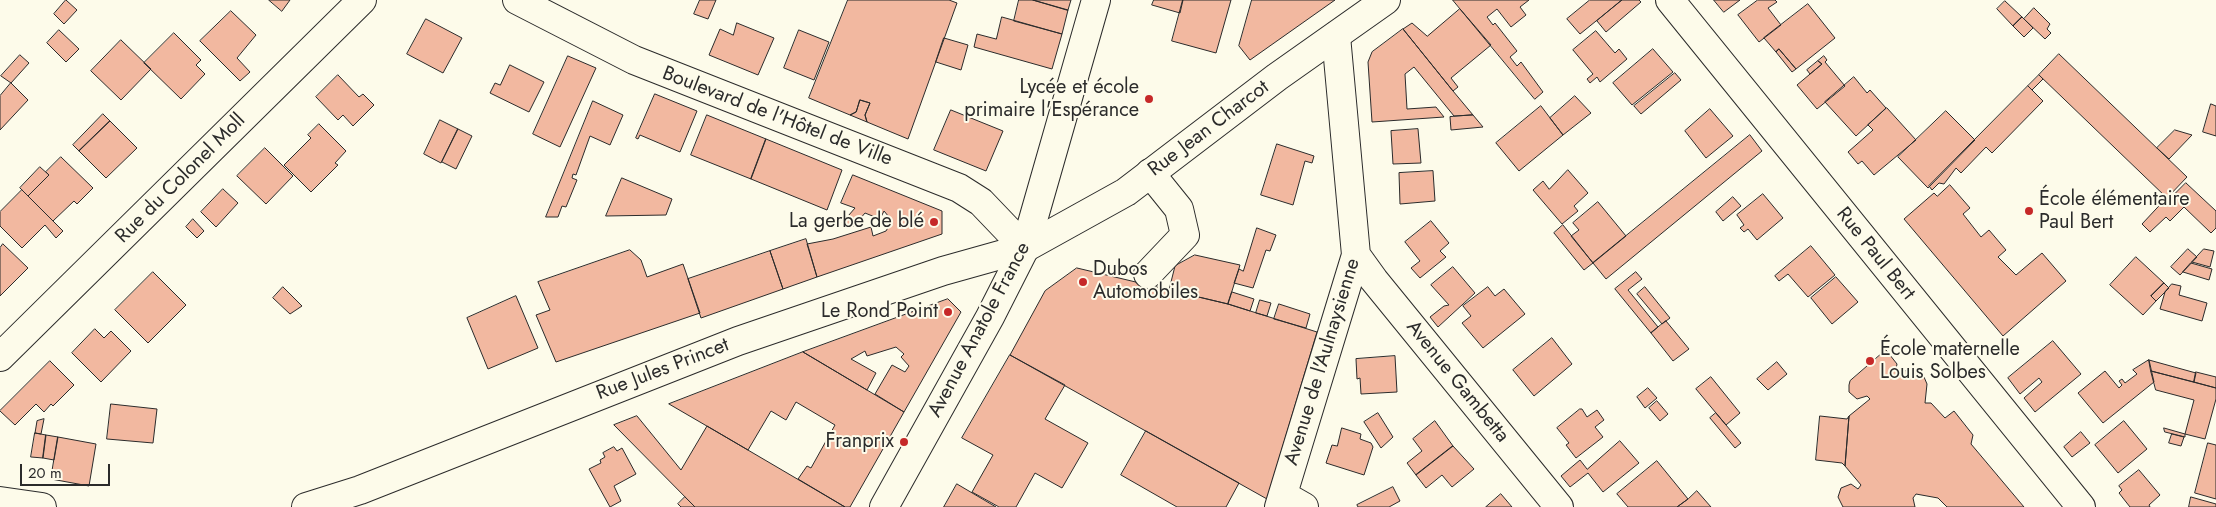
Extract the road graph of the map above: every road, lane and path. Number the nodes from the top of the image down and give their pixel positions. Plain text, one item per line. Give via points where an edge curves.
1 (362, 0) edge
2 (517, 0) edge
3 (1096, 0) edge
4 (1386, 0) edge
5 (1670, 0) edge
6 (1336, 36) junction
7 (1150, 173) junction
8 (1026, 248) junction
9 (1356, 255) junction
10 (1148, 274) dead end
11 (0, 357) edge
12 (0, 501) edge
13 (1289, 503) edge
14 (42, 507) edge
15 (306, 507) edge
16 (884, 507) edge
17 (1559, 507) edge
18 (2081, 507) edge

1 - 11 street, Rue du Colonel Moll
2 - 8 street, Boulevard de l'Hôtel de Ville via 634,60 959,188 981,202
3 - 8 street, Avenue Anatole France
4 - 6 street, Rue Jean Charcot
5 - 18 street, Rue Paul Bert
6 - 7 street, Rue Jean Charcot
6 - 9 street, Avenue de l'Aulnaysienne
7 - 8 street, Rue Jean Charcot via 1126,192
7 - 10 street via 1179,209 1184,235
8 - 15 street, Rue Jules Princet via 943,271 738,340 360,490
8 - 16 street, Avenue Anatole France
9 - 13 street, Avenue de l'Aulnaysienne
9 - 17 street, Avenue Gambetta
12 - 14 street

